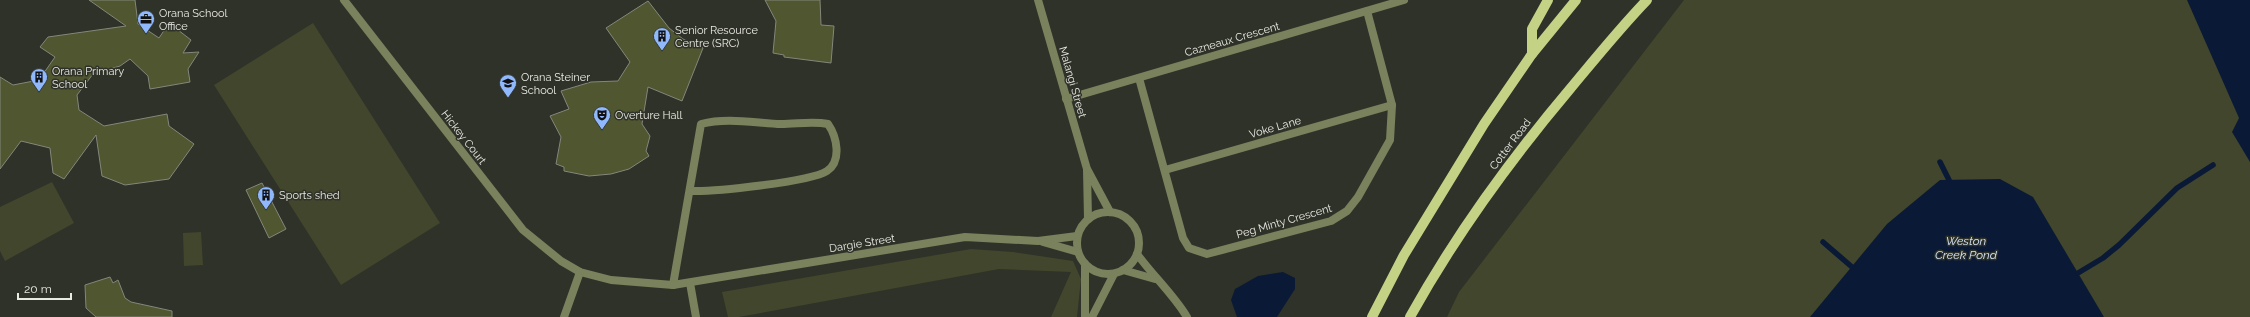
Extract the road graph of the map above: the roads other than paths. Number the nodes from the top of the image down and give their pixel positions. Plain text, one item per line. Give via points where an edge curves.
1 (344, 0) edge
2 (1038, 0) edge
3 (1404, 0) edge
4 (1548, 0) edge
5 (1576, 0) edge
6 (1648, 0) edge
7 (1367, 11) junction
8 (1532, 54) junction
9 (1139, 78) junction
10 (1066, 99) junction
11 (1392, 105) junction
12 (1087, 169) junction
13 (1165, 170) junction
14 (690, 191) junction
15 (1110, 212) junction
16 (1088, 219) junction
17 (1077, 236) junction
18 (1038, 240) junction
19 (1078, 252) junction
20 (1137, 254) junction
21 (1085, 264) junction
22 (1123, 270) junction
23 (580, 272) junction
24 (1114, 274) junction
25 (1155, 279) junction
26 (690, 283) junction
27 (673, 285) junction
28 (564, 317) edge
29 (696, 317) edge
30 (1085, 317) edge
31 (1092, 317) edge
32 (1186, 317) edge
33 (1372, 317) edge
34 (1410, 317) edge

1 - 23 street, Hickey Court via 523,230 561,261
2 - 10 street, Malangi Street
3 - 7 street, Cazneaux Crescent
4 - 8 main road via 1532,29
5 - 8 main road
6 - 34 main road, Cotter Road via 1621,27 1519,150 1434,273
7 - 9 street, Cazneaux Crescent
7 - 11 street, Peg Minty Crescent
8 - 33 main road via 1484,124 1404,254
9 - 10 street, Cazneaux Crescent
9 - 13 street, Peg Minty Crescent
10 - 12 street, Malangi Street
11 - 13 street, Voke Lane
11 - 13 street, Peg Minty Crescent via 1390,140 1358,197 1347,211 1331,221 1207,254 1197,252 1190,248 1183,238
12 - 15 street, Malangi Street
12 - 16 street, Malangi Street
14 - 14 street via 701,124 713,121 782,124 821,122 828,124 833,131 836,155 833,166 826,172 778,182 706,192
14 - 27 street
15 - 16 street via 1098,213
15 - 20 street via 1124,216 1134,226 1138,235
16 - 17 street via 1081,226
17 - 18 street, Dargie Street
17 - 19 street
18 - 19 street, Dargie Street
18 - 26 street, Dargie Street via 966,237
19 - 21 street
20 - 22 street
20 - 25 street
21 - 24 street via 1093,271
21 - 30 street
22 - 24 street
22 - 25 street
23 - 27 street, Hickey Court via 611,280
23 - 28 street
24 - 31 street
25 - 32 street via 1176,300
26 - 27 street, Hickey Court
26 - 29 street

